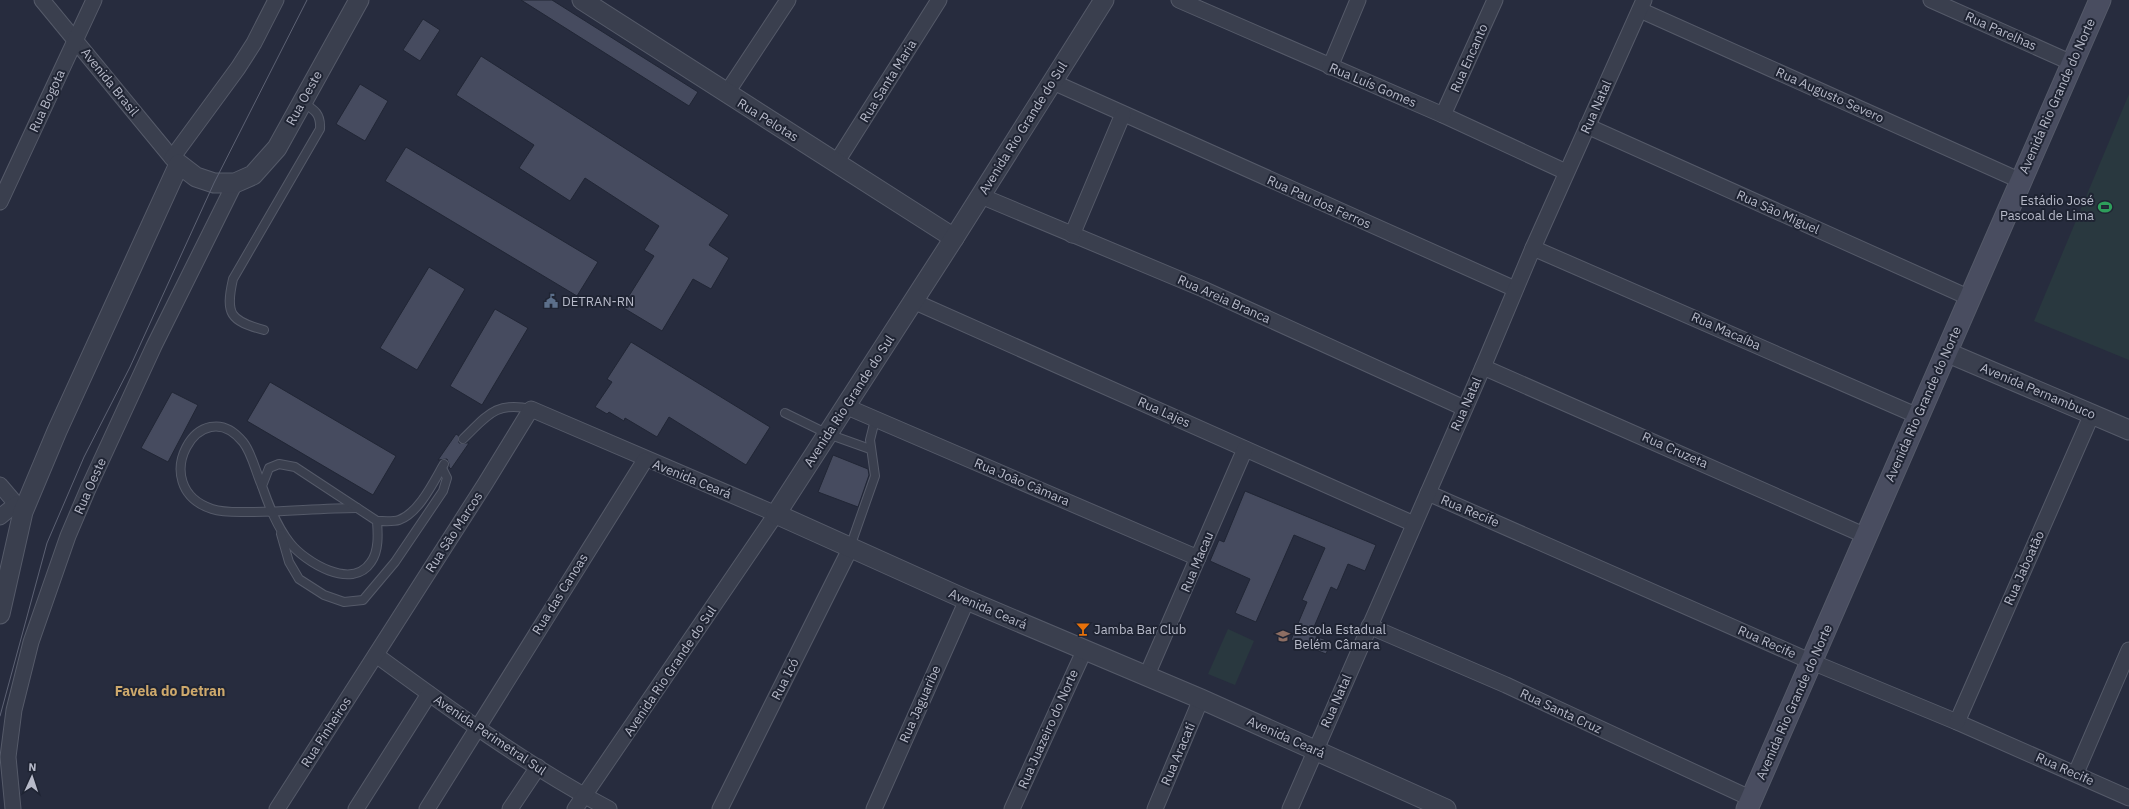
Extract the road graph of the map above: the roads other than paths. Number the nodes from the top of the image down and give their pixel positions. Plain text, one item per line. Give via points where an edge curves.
1 (42, 0) edge
2 (94, 0) edge
3 (276, 0) edge
4 (359, 0) edge
5 (582, 0) edge
6 (788, 0) edge
7 (939, 0) edge
8 (1104, 0) edge
9 (1179, 0) edge
10 (1358, 0) edge
11 (1495, 0) edge
12 (1931, 0) edge
13 (2100, 0) edge
14 (1642, 5) edge
15 (75, 39) junction
16 (2072, 62) junction
17 (1330, 67) junction
18 (1053, 82) junction
19 (726, 94) junction
20 (302, 102) junction
21 (1123, 114) junction
22 (1443, 116) junction
23 (1587, 126) junction
24 (175, 161) junction
25 (836, 163) junction
26 (1566, 172) junction
27 (2020, 181) junction
28 (235, 183) junction
29 (981, 196) junction
30 (0, 202) edge
31 (1072, 235) junction
32 (954, 238) junction
33 (1533, 248) junction
34 (1515, 290) junction
35 (1970, 298) junction
36 (914, 301) junction
37 (264, 330) dead end
38 (1946, 352) junction
39 (1483, 367) junction
40 (846, 406) junction
41 (1464, 408) junction
42 (531, 409) junction
43 (785, 413) dead end
44 (2092, 414) junction
45 (1918, 416) junction
46 (875, 420) junction
47 (2129, 430) edge
48 (828, 434) junction
49 (463, 438) dead end
50 (870, 449) junction
51 (1245, 449) junction
52 (644, 460) junction
53 (0, 485) edge
54 (262, 486) junction
55 (1428, 493) junction
56 (19, 508) junction
57 (357, 508) junction
58 (273, 512) junction
59 (776, 514) junction
60 (0, 517) edge
61 (377, 520) junction
62 (1414, 524) junction
63 (280, 529) junction
64 (1866, 536) junction
65 (850, 549) junction
66 (1198, 558) junction
67 (967, 600) junction
68 (0, 614) edge
69 (1369, 626) junction
70 (1085, 649) junction
71 (2129, 650) edge
72 (376, 654) junction
73 (1812, 662) junction
74 (1147, 675) junction
75 (429, 694) junction
76 (1201, 699) junction
77 (1957, 722) junction
78 (476, 728) junction
79 (1315, 750) junction
80 (538, 767) junction
81 (2076, 774) junction
82 (584, 796) junction
83 (2129, 798) edge
84 (1750, 804) edge
85 (1439, 808) edge
86 (13, 809) edge
87 (277, 809) edge
88 (356, 809) edge
89 (427, 809) edge
90 (510, 809) edge
91 (575, 809) edge
92 (609, 809) edge
93 (720, 809) edge
94 (874, 809) edge
95 (1012, 809) edge
96 (1155, 809) edge
97 (1290, 809) edge

1 - 15 street, Avenida Brasil
2 - 15 street, Rua Bogota
3 - 24 street via 238,68
4 - 20 street, Rua Oeste
5 - 19 street, Rua Pelotas
6 - 19 street
7 - 25 street, Rua Santa Maria
8 - 18 street, Avenida Rio Grande do Sul
9 - 17 street, Rua Luís Gomes
10 - 17 street
11 - 22 street, Rua Encanto
12 - 16 street, Rua Parelhas
13 - 16 main road, Avenida Rio Grande do Norte
14 - 23 street, Rua Natal
14 - 27 street, Rua Augusto Severo
15 - 24 street, Avenida Brasil
15 - 30 street, Rua Bogota
16 - 27 main road, Avenida Rio Grande do Norte
17 - 22 street, Rua Luís Gomes
18 - 21 street, Rua Pau dos Ferros
18 - 29 street, Avenida Rio Grande do Sul
19 - 25 street, Rua Pelotas
20 - 28 street, Rua Oeste via 277,148 266,162 254,175
20 - 37 lane via 319,115 320,129 233,279 230,293 230,306 234,318 245,325
21 - 31 street
21 - 34 street, Rua Pau dos Ferros
22 - 26 street, Rua Luís Gomes
23 - 26 street, Rua Natal
23 - 35 street, Rua São Miguel
24 - 28 street, Rua Oeste via 196,177 214,183
24 - 56 street via 57,431
25 - 32 street, Rua Pelotas
26 - 33 street, Rua Natal
27 - 35 main road, Avenida Rio Grande do Norte
28 - 86 street, Rua Oeste via 154,346 68,536 31,642 14,710 8,757
29 - 31 street, Rua Areia Branca
29 - 32 street, Avenida Rio Grande do Sul
31 - 41 street, Rua Areia Branca via 1203,289
32 - 36 street, Avenida Rio Grande do Sul
33 - 34 street, Rua Natal
33 - 45 street, Rua Macaíba
34 - 39 street, Rua Natal
35 - 38 main road, Avenida Rio Grande do Norte
36 - 40 street, Avenida Rio Grande do Sul
36 - 51 street, Rua Lajes
38 - 44 street, Avenida Pernambuco
38 - 45 main road, Avenida Rio Grande do Norte
39 - 41 street, Rua Natal
39 - 64 street, Rua Cruzeta
40 - 46 street, Rua João Câmara
40 - 48 street, Avenida Rio Grande do Sul
41 - 55 street, Rua Natal
42 - 49 lane via 514,405 498,409 487,415
42 - 52 street, Avenida Ceará
42 - 72 street, Rua São Marcos
43 - 48 lane
44 - 47 street, Avenida Pernambuco
44 - 77 street, Rua Jaboatão
45 - 64 main road, Avenida Rio Grande do Norte
46 - 50 lane
46 - 66 street, Rua João Câmara
48 - 50 lane
48 - 59 street, Avenida Rio Grande do Sul
50 - 65 lane via 875,476
51 - 62 street, Rua Lajes
51 - 66 street, Rua Macau
52 - 59 street, Avenida Ceará
52 - 78 street, Rua das Canoas
53 - 56 street
54 - 57 lane via 269,468 280,464 295,468
54 - 58 lane
54 - 58 lane via 244,443 231,431 207,426 196,434 184,450 180,467 185,488 202,505 225,512
55 - 62 street, Rua Natal
55 - 73 street, Rua Recife
56 - 60 street
56 - 68 street
57 - 58 lane
57 - 61 lane
58 - 63 lane
59 - 65 street, Avenida Ceará
59 - 82 street, Avenida Rio Grande do Sul
61 - 63 lane via 378,537 371,562 365,569 348,574 323,568 306,558
61 - 63 lane via 399,520 413,512 443,466 447,478 443,491 395,562 363,600 344,602 324,595 299,579 289,562
62 - 69 street, Rua Natal
64 - 73 main road, Avenida Rio Grande do Norte
65 - 67 street, Avenida Ceará
65 - 93 street, Rua Icó
66 - 74 street, Rua Macau
67 - 70 street, Avenida Ceará
67 - 94 street, Rua Jaguaribe
69 - 79 street, Rua Natal
69 - 84 street, Rua Santa Cruz via 1506,685
70 - 74 street, Avenida Ceará
70 - 95 street, Rua Juazeiro do Norte
71 - 81 street
72 - 75 street, Avenida Perimetral Sul
72 - 87 street, Rua Pinheiros
73 - 77 street, Rua Recife
73 - 84 main road, Avenida Rio Grande do Norte
74 - 76 street, Avenida Ceará
75 - 78 street, Avenida Perimetral Sul
75 - 88 street
76 - 79 street, Avenida Ceará
76 - 96 street, Rua Aracati
77 - 81 street, Rua Recife
78 - 80 street, Avenida Perimetral Sul
78 - 89 street, Rua das Canoas
79 - 85 street, Avenida Ceará
79 - 97 street, Rua Natal
80 - 82 street, Avenida Perimetral Sul
80 - 90 street
81 - 83 street, Rua Recife
82 - 91 street, Avenida Rio Grande do Sul
82 - 92 street, Avenida Perimetral Sul

